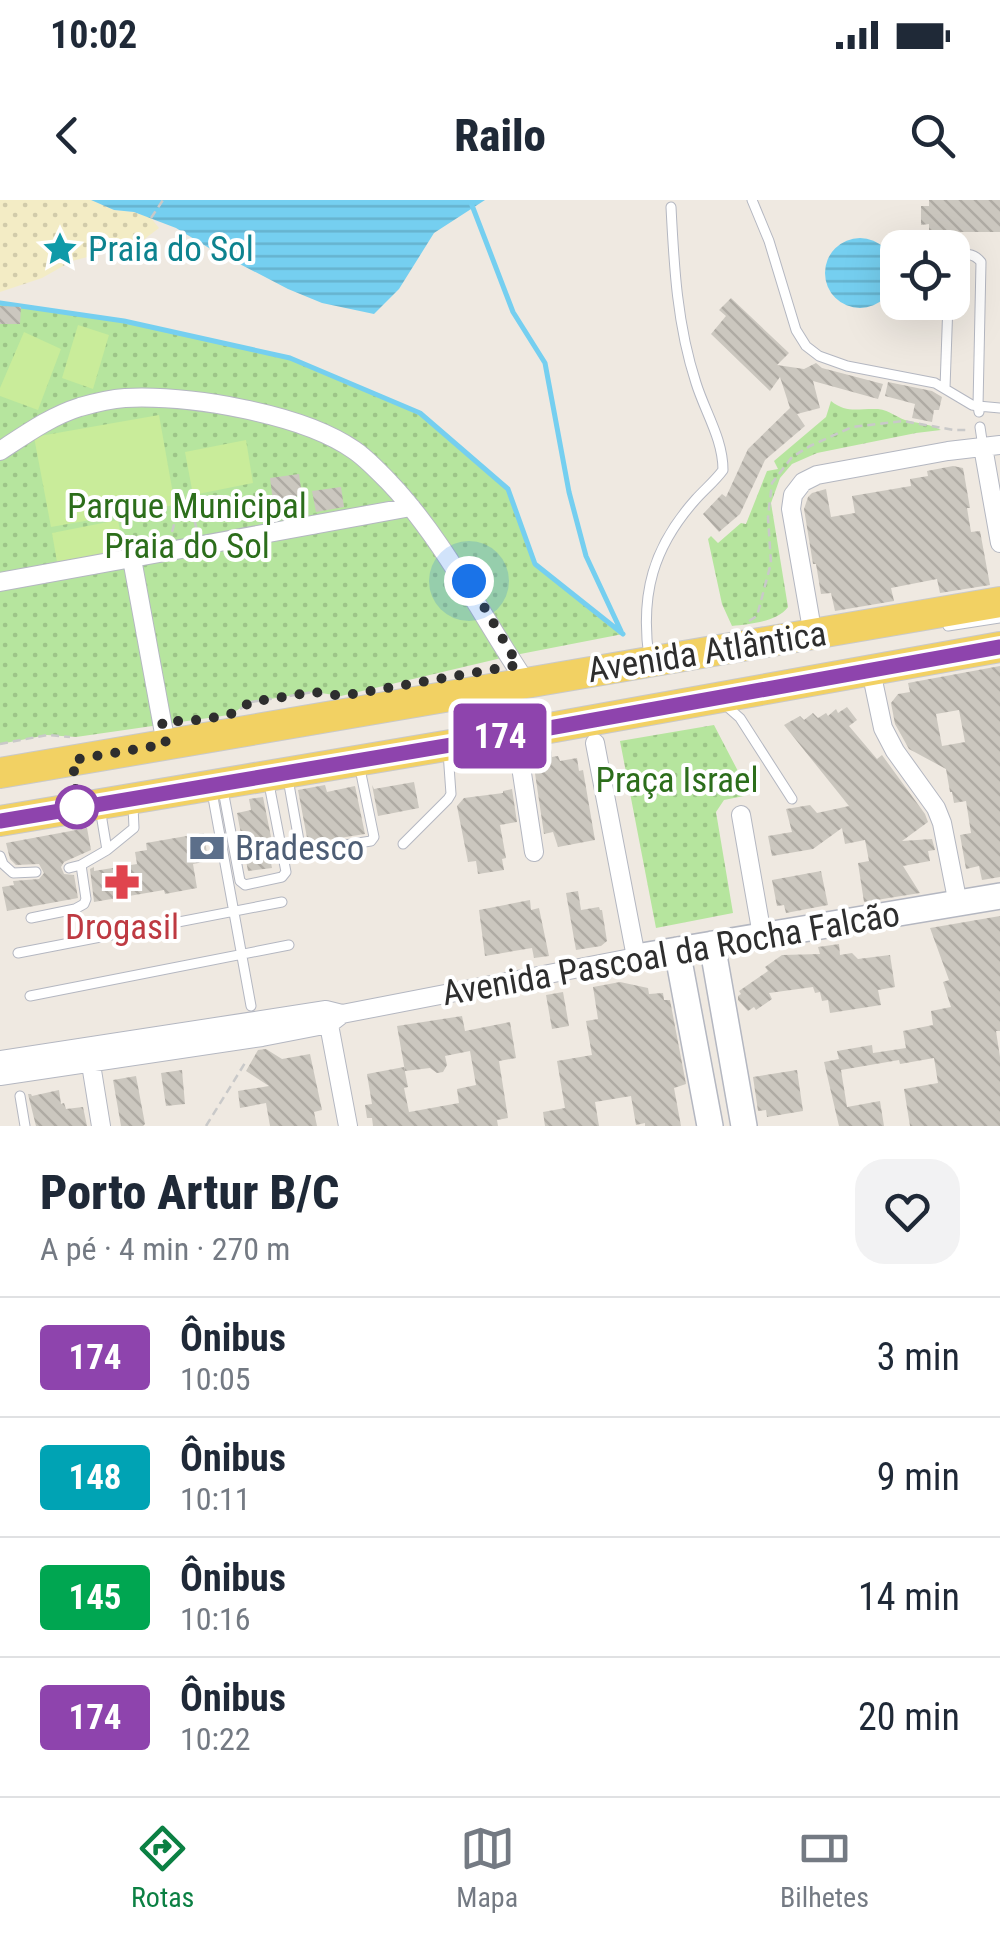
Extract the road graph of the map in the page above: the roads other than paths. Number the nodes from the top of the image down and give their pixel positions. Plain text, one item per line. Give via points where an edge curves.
1 (752, 200) edge
2 (671, 207) dead end
3 (970, 254) edge
4 (947, 320) edge
5 (945, 388) junction
6 (1000, 408) edge
7 (979, 409) junction
8 (986, 437) edge
9 (0, 451) edge
10 (411, 508) junction
11 (1000, 544) edge
12 (132, 559) junction
13 (0, 582) edge
14 (1000, 602) edge
15 (1000, 618) edge
16 (938, 628) dead end
17 (826, 632) junction
18 (878, 633) dead end
19 (1000, 647) edge
20 (650, 661) junction
21 (871, 671) junction
22 (526, 682) junction
23 (718, 698) junction
24 (516, 734) junction
25 (595, 743) dead end
26 (166, 744) junction
27 (448, 744) junction
28 (358, 759) junction
29 (0, 773) edge
30 (277, 773) junction
31 (216, 783) junction
32 (131, 798) junction
33 (792, 798) dead end
34 (99, 804) junction
35 (742, 815) dead end
36 (0, 821) edge
37 (402, 844) dead end
38 (107, 850) junction
39 (534, 852) dead end
40 (0, 856) edge
41 (81, 865) junction
42 (69, 868) dead end
43 (36, 872) dead end
44 (1000, 896) edge
45 (282, 902) dead end
46 (958, 904) junction
47 (234, 912) junction
48 (31, 918) dead end
49 (762, 935) junction
50 (712, 944) junction
51 (289, 945) dead end
52 (678, 950) junction
53 (18, 952) dead end
54 (242, 954) junction
55 (636, 957) junction
56 (30, 996) dead end
57 (251, 1006) dead end
58 (332, 1016) junction
59 (89, 1054) junction
60 (0, 1060) edge
61 (0, 1076) edge
62 (20, 1096) dead end
63 (25, 1126) edge
64 (101, 1126) edge
65 (348, 1126) edge
66 (710, 1126) edge
67 (744, 1126) edge

1 - 5 lane via 806,346 847,366
2 - 20 lane via 676,295 723,470 657,558 648,586
3 - 7 lane via 981,262
4 - 5 lane
5 - 7 lane
6 - 7 lane
8 - 11 street
8 - 17 street via 804,482 791,509
9 - 10 street via 80,407 167,398 275,417 318,432 354,450
10 - 12 street
10 - 22 street
12 - 13 street
12 - 26 street
14 - 17 main road, Avenida Atlântica
15 - 16 lane
17 - 18 lane
17 - 20 main road, Avenida Atlântica
19 - 21 main road, Avenida Atlântica
20 - 22 main road, Avenida Atlântica
21 - 23 main road, Avenida Atlântica
21 - 46 street via 883,728 942,822
22 - 26 main road, Avenida Atlântica
23 - 24 main road, Avenida Atlântica
23 - 33 lane via 740,718
24 - 27 main road, Avenida Atlântica
24 - 39 street
25 - 55 street
26 - 29 main road, Avenida Atlântica
27 - 28 main road, Avenida Atlântica
27 - 37 lane via 451,794
28 - 30 main road, Avenida Atlântica
28 - 30 lane via 371,841 301,852
30 - 31 main road, Avenida Atlântica
30 - 31 lane via 286,872 244,885
31 - 32 main road, Avenida Atlântica
31 - 47 lane
32 - 34 main road, Avenida Atlântica
32 - 38 lane via 134,828
34 - 36 main road, Avenida Atlântica
34 - 38 lane
35 - 49 street
38 - 41 lane
40 - 43 lane via 13,873
41 - 42 lane
41 - 48 lane via 84,904
44 - 46 street, Avenida Pascoal da Rocha Falcão
45 - 47 lane
46 - 49 street, Avenida Pascoal da Rocha Falcão
47 - 53 lane
47 - 54 lane
49 - 50 street, Avenida Pascoal da Rocha Falcão
50 - 52 street, Avenida Pascoal da Rocha Falcão
50 - 67 street
51 - 54 lane
52 - 55 street, Avenida Pascoal da Rocha Falcão
52 - 66 street
54 - 56 lane
54 - 57 lane
55 - 58 street, Avenida Pascoal da Rocha Falcão
58 - 59 street, Avenida Pascoal da Rocha Falcão via 262,1036
58 - 65 street
59 - 60 street, Avenida Pascoal da Rocha Falcão
59 - 61 street, Avenida Pascoal da Rocha Falcão
59 - 64 street
62 - 63 lane

